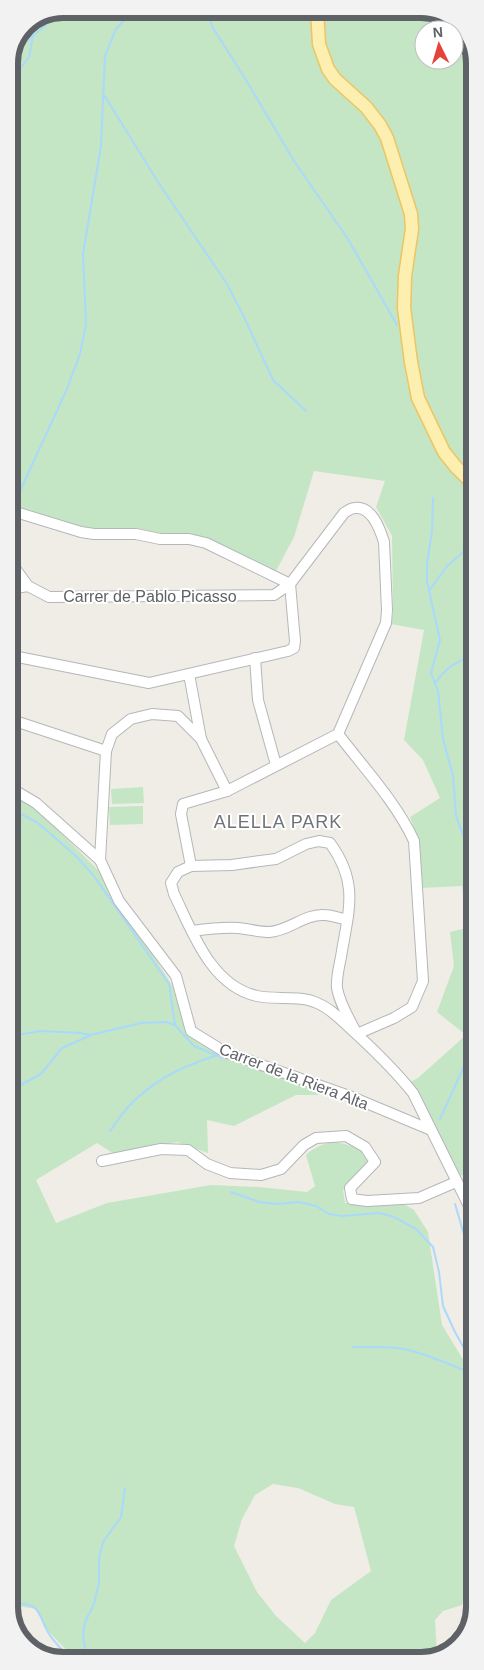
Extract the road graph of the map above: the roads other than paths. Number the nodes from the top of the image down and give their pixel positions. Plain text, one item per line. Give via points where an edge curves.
1 (318, 18) edge
2 (466, 476) edge
3 (18, 513) edge
4 (18, 572) edge
5 (290, 584) junction
6 (28, 586) junction
7 (18, 588) edge
8 (18, 658) edge
9 (255, 658) junction
10 (189, 674) junction
11 (18, 722) edge
12 (338, 734) junction
13 (201, 739) junction
14 (106, 751) junction
15 (276, 765) junction
16 (227, 790) junction
17 (18, 792) edge
18 (100, 860) junction
19 (191, 866) junction
20 (347, 920) junction
21 (192, 931) junction
22 (357, 1034) junction
23 (431, 1130) junction
24 (102, 1161) dead end
25 (456, 1182) junction
26 (466, 1199) edge

1 - 2 main road via 319,44 328,69 366,108 387,138 411,214 404,308 418,398 444,452
3 - 5 street via 81,532 136,534 206,543
4 - 6 street
5 - 6 street, Carrer de Pablo Picasso via 274,595 59,597 49,597
5 - 9 street via 294,648
5 - 12 street via 344,513 355,508 372,516 384,542 386,623
6 - 7 street
8 - 10 street via 149,683
9 - 10 street
9 - 15 street via 258,700
10 - 13 street
11 - 14 street
12 - 15 street
12 - 22 street via 414,841 424,981 412,1007
13 - 14 street via 178,716 152,714 131,719 112,734
13 - 16 street
14 - 18 street, Carrer de la Riera Alta
15 - 16 street
16 - 19 street via 183,804 181,814
17 - 18 street via 36,803
18 - 23 street, Carrer de la Riera Alta via 119,901 176,976 191,1031 225,1052 352,1097
19 - 20 street via 276,859 306,844 330,843 340,856 348,876 350,899
19 - 21 street via 178,872 171,883
20 - 21 street via 324,915 271,932 239,928
20 - 22 street via 337,987
21 - 22 street via 204,954 234,986 256,996 315,1001 327,1007
22 - 23 street via 413,1093
23 - 25 street
24 - 25 street via 161,1149 188,1150 208,1164 230,1173 261,1175 281,1169 304,1145 316,1138 346,1136 365,1147 375,1162 350,1188 352,1199 419,1198
25 - 26 street

